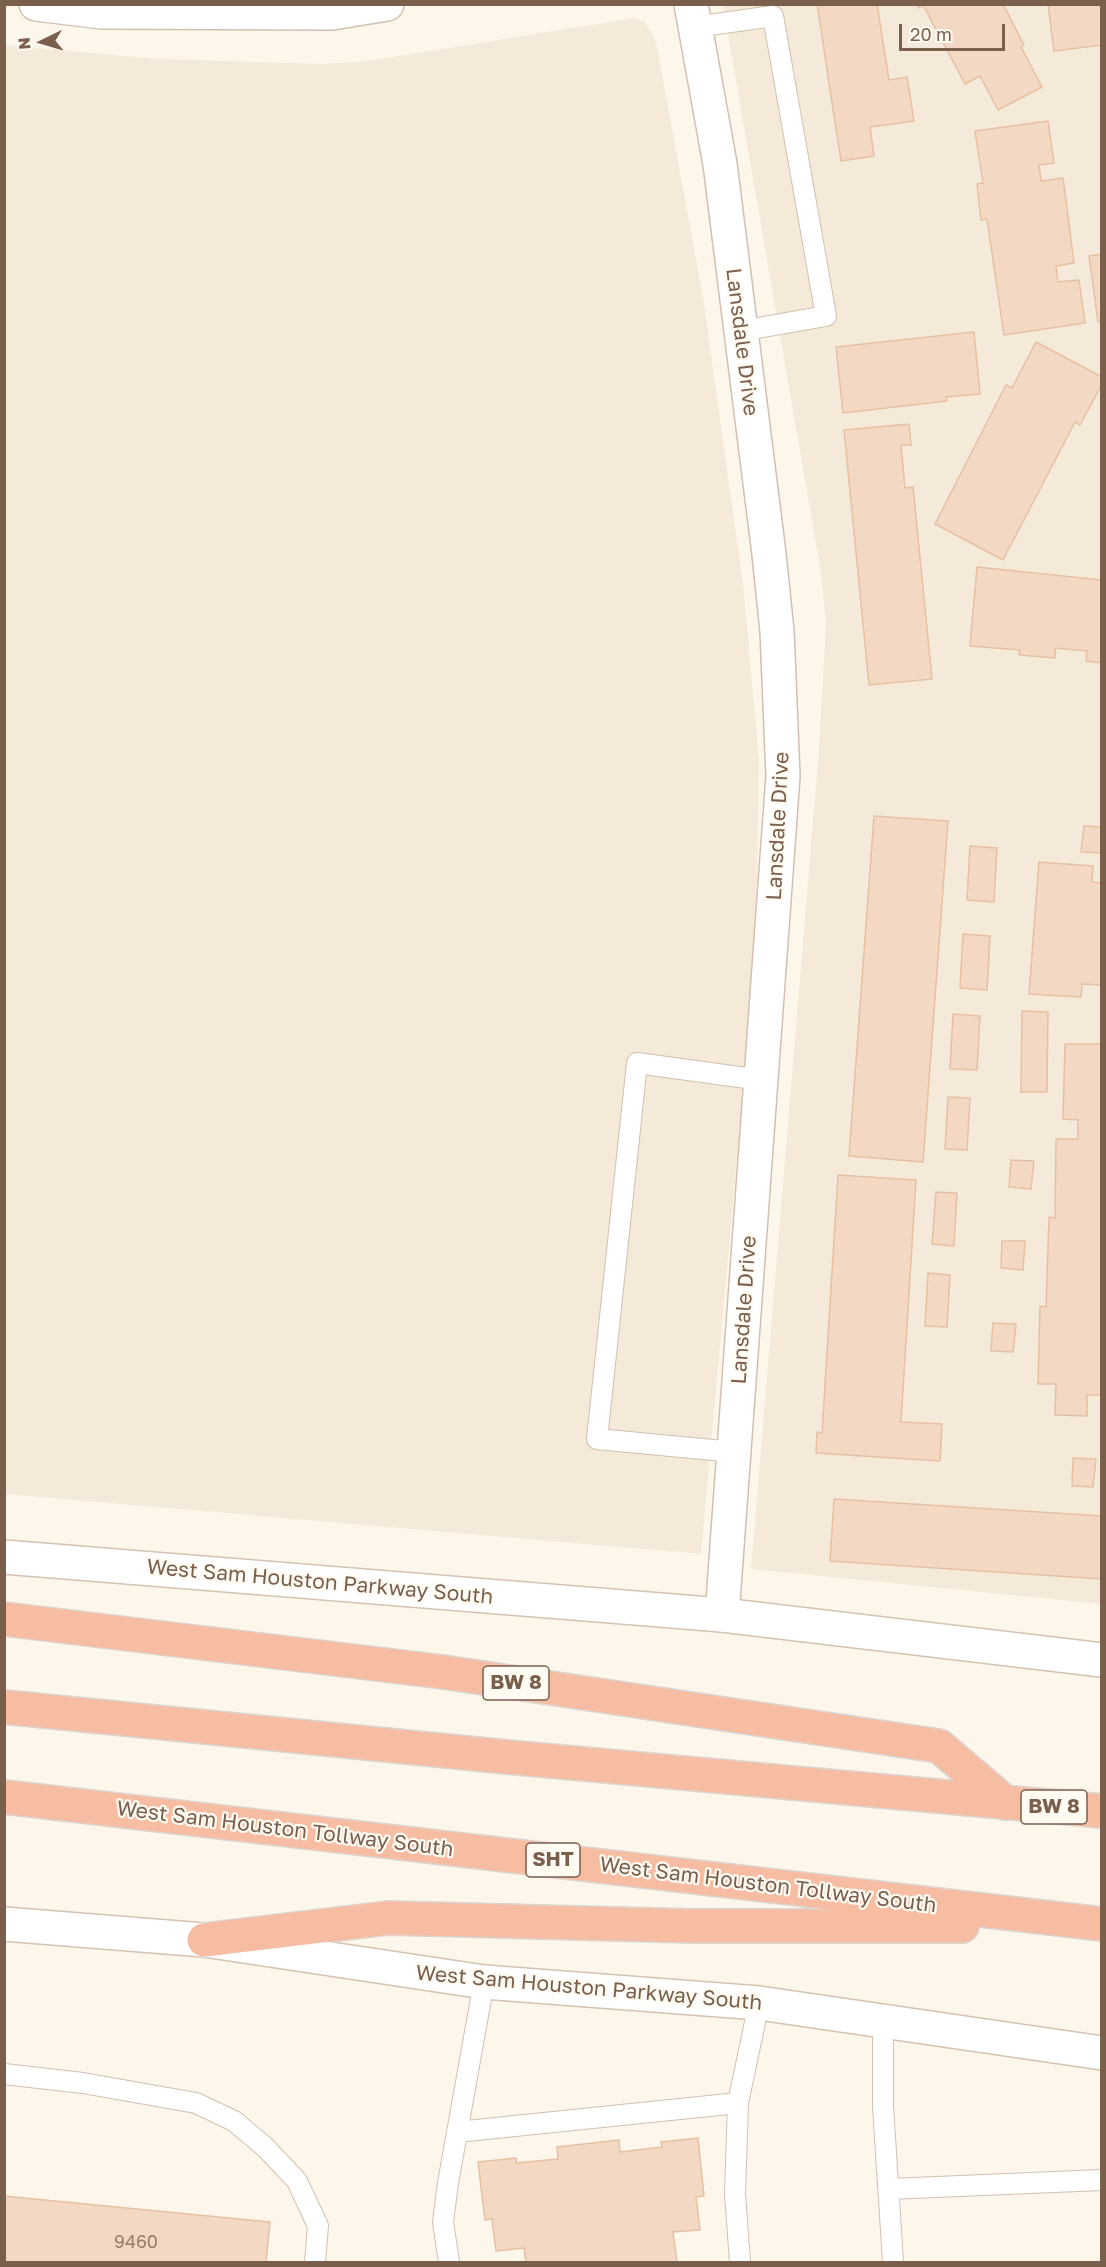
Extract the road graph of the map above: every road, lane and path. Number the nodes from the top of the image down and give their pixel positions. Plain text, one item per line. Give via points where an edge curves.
1 (36, 4) edge
2 (387, 4) edge
3 (693, 16) edge
4 (741, 331) junction
5 (761, 1080) junction
6 (734, 1452) junction
7 (4, 1557) edge
8 (723, 1615) junction
9 (4, 1619) edge
10 (1101, 1660) edge
11 (4, 1707) edge
12 (4, 1797) edge
13 (1006, 1803) junction
14 (1101, 1811) edge
15 (4, 1924) edge
16 (1101, 1924) edge
17 (204, 1940) junction
18 (484, 1982) junction
19 (759, 2004) junction
20 (883, 2021) junction
21 (1101, 2052) edge
22 (4, 2074) edge
23 (738, 2103) junction
24 (457, 2132) junction
25 (1101, 2180) edge
26 (890, 2189) junction
27 (315, 2262) edge
28 (449, 2262) edge
29 (740, 2262) edge
30 (893, 2262) edge

1 - 2 main road via 102,12 320,13
3 - 4 main road, Lansdale Drive via 720,164
3 - 4 lane via 773,16 826,316
4 - 5 main road, Lansdale Drive via 777,631 783,776
5 - 6 main road, Lansdale Drive
5 - 6 lane via 637,1064 597,1439
6 - 8 main road, Lansdale Drive
7 - 8 main road, West Sam Houston Parkway South
8 - 10 main road, West Sam Houston Parkway South
9 - 13 highway, BW 8 via 443,1672 939,1746
11 - 13 highway
12 - 16 highway, West Sam Houston Tollway South / SHT
13 - 14 highway, BW 8
15 - 17 main road, West Sam Houston Parkway South
16 - 17 highway via 694,1926 388,1917
17 - 18 main road, West Sam Houston Parkway South
18 - 19 main road, West Sam Houston Parkway South
18 - 24 lane
19 - 20 main road, West Sam Houston Parkway South
19 - 23 lane
20 - 21 main road, West Sam Houston Parkway South
20 - 26 lane via 883,2106
22 - 27 lane via 196,2103 234,2121 297,2181 318,2226
23 - 24 lane
23 - 29 lane via 735,2194
24 - 28 lane via 444,2222
25 - 26 lane
26 - 30 lane

